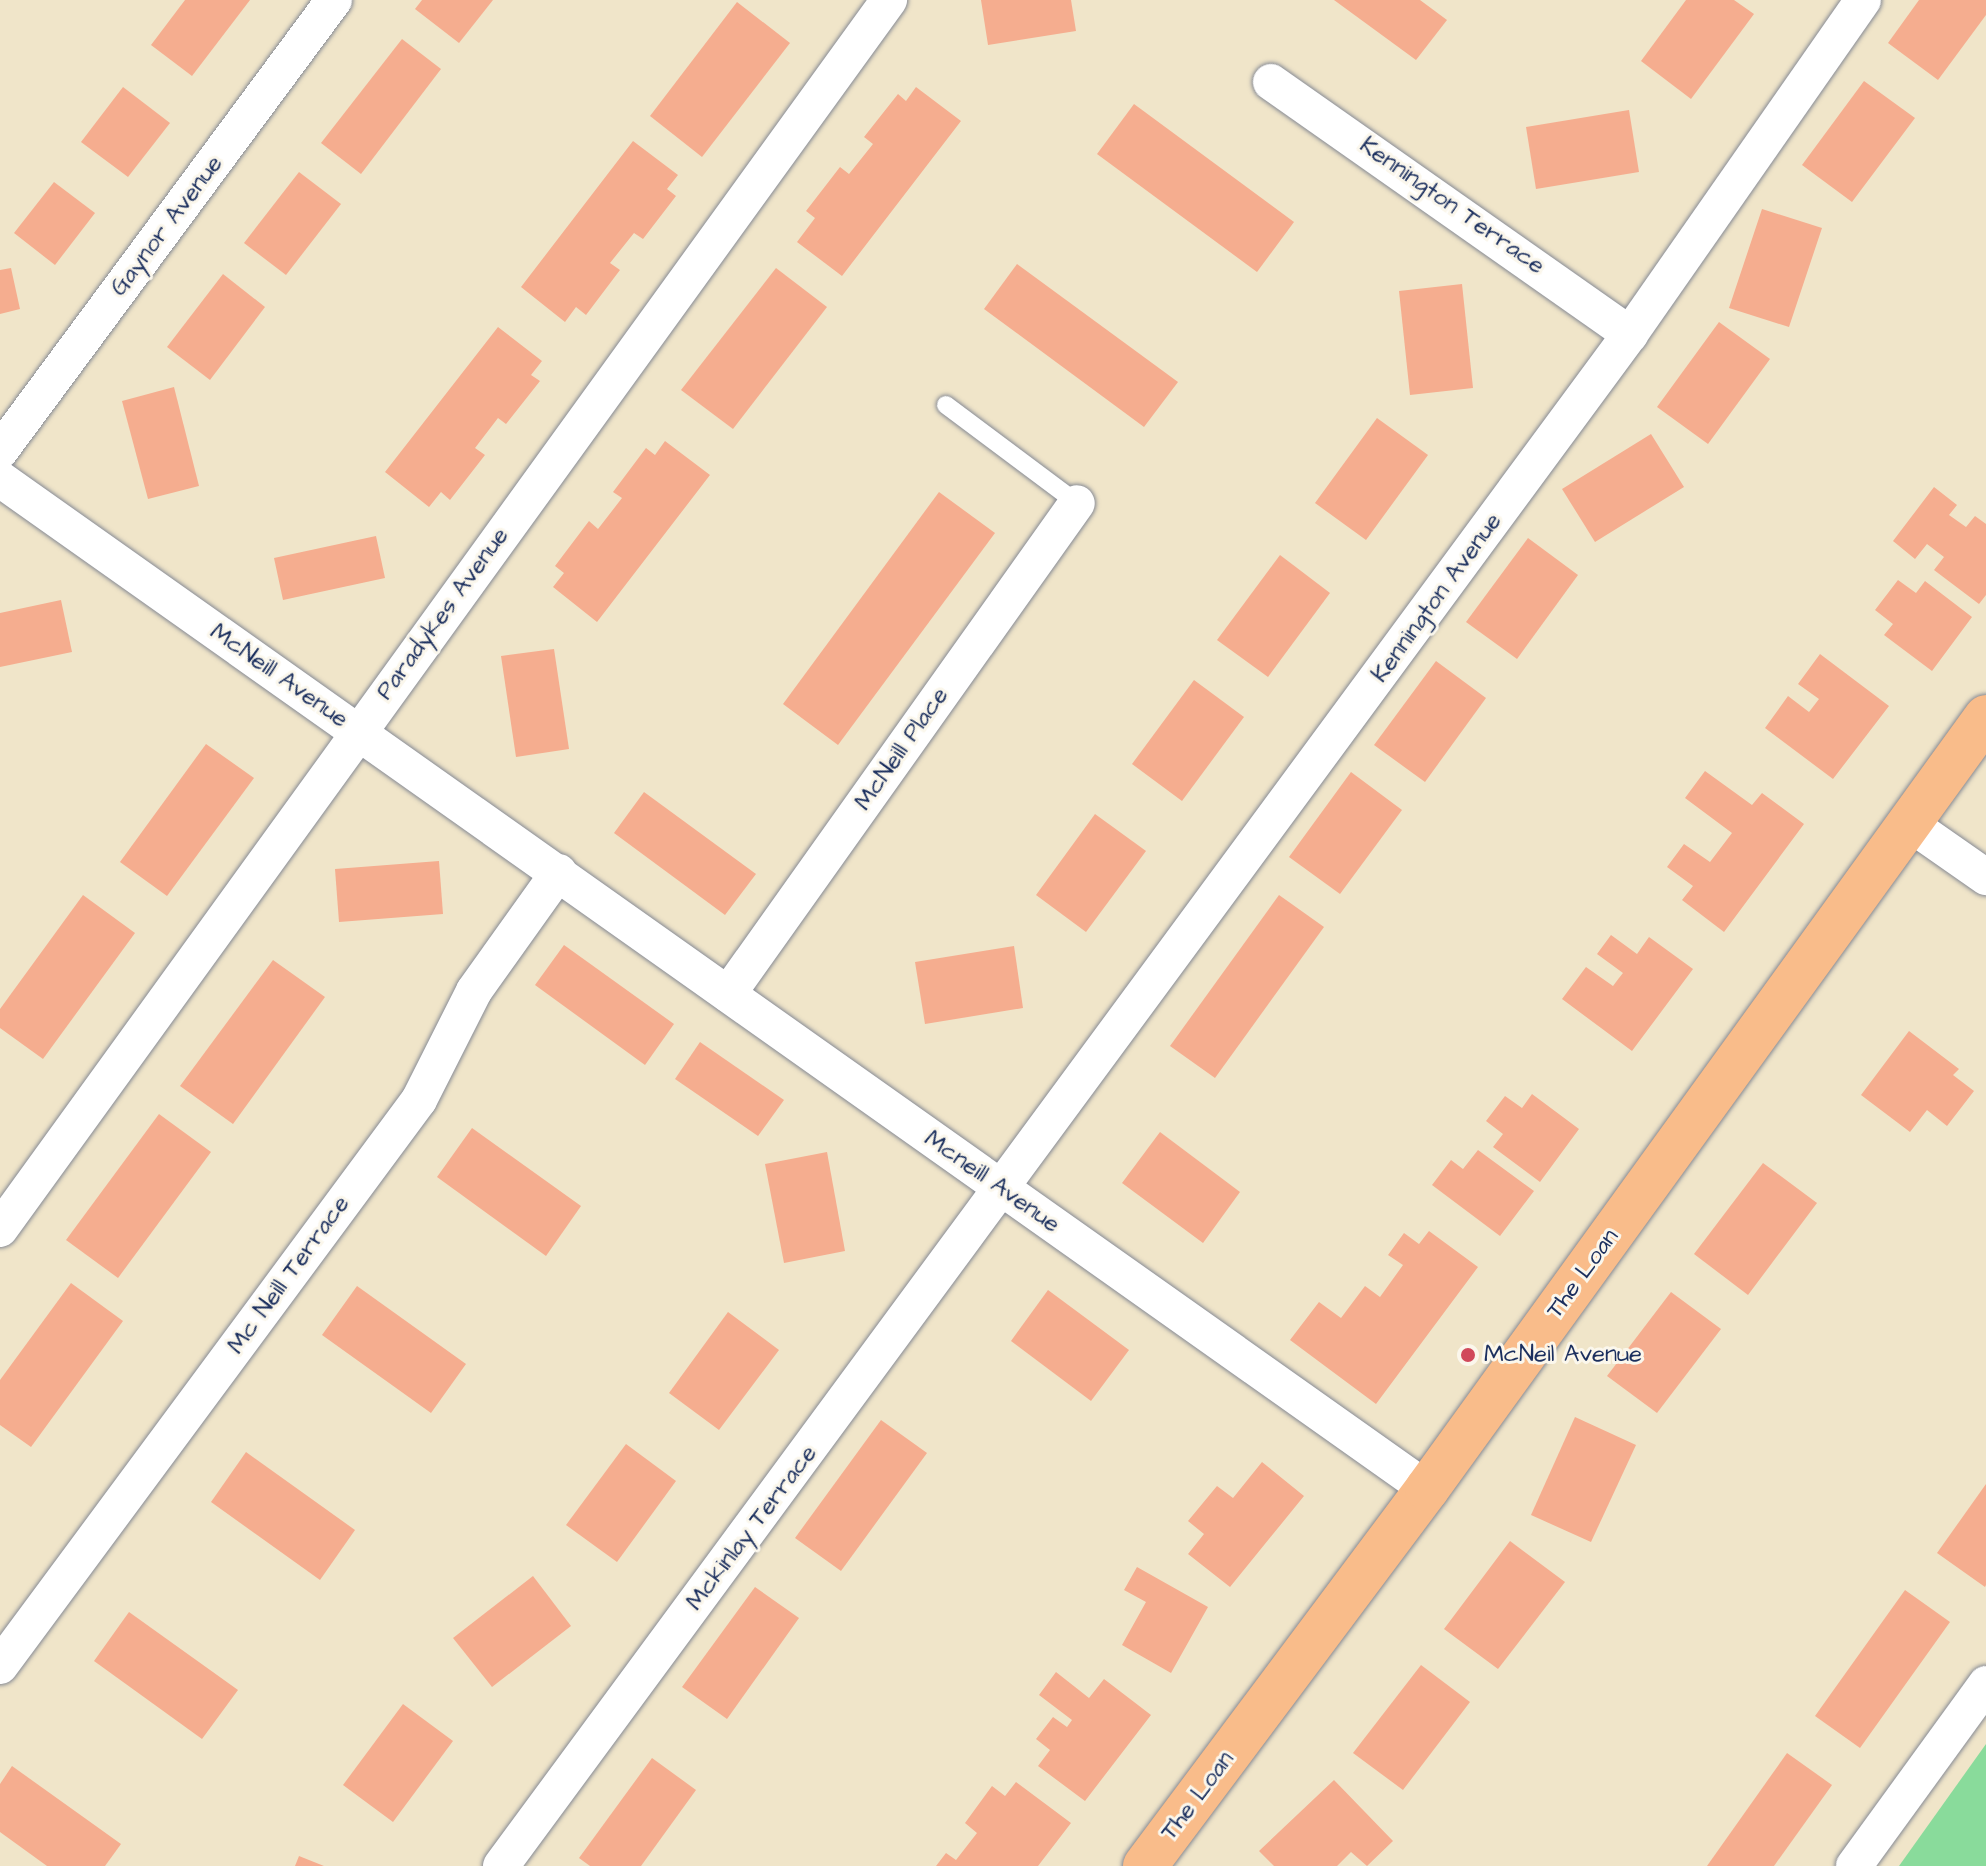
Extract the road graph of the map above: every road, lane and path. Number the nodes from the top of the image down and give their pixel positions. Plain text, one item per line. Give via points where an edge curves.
1 (334, 0) edge
2 (889, 0) edge
3 (1863, 0) edge
4 (1271, 82) dead end
5 (1630, 334) junction
6 (946, 405) dead end
7 (0, 451) edge
8 (0, 479) edge
9 (1077, 503) joint
10 (1986, 717) edge
11 (358, 732) junction
12 (1910, 824) junction
13 (559, 872) junction
14 (1986, 877) edge
15 (728, 994) junction
16 (1004, 1190) junction
17 (0, 1229) edge
18 (1427, 1489) junction
19 (0, 1666) edge
20 (1986, 1684) edge
21 (501, 1866) edge
22 (1145, 1866) edge
23 (1854, 1866) edge

1 - 7 street, Gaynor Avenue
2 - 11 street, Paradykes Avenue
3 - 5 street, Kennington Avenue
4 - 5 street, Kennington Terrace
5 - 16 street, Kennington Avenue
6 - 9 lane
8 - 11 street, McNeill Avenue
9 - 15 street, McNeill Place
10 - 12 main road, The Loan
11 - 13 street, McNeill Avenue
11 - 17 street, Paradykes Avenue
12 - 14 street
12 - 18 main road, The Loan
13 - 15 street, Mcneill Avenue
13 - 19 street, Mc Neill Terrace via 474,991 419,1100
15 - 16 street, Mcneill Avenue
16 - 18 street, Mcneill Avenue
16 - 21 street, Mckinlay Terrace
18 - 22 main road, The Loan
20 - 23 street

